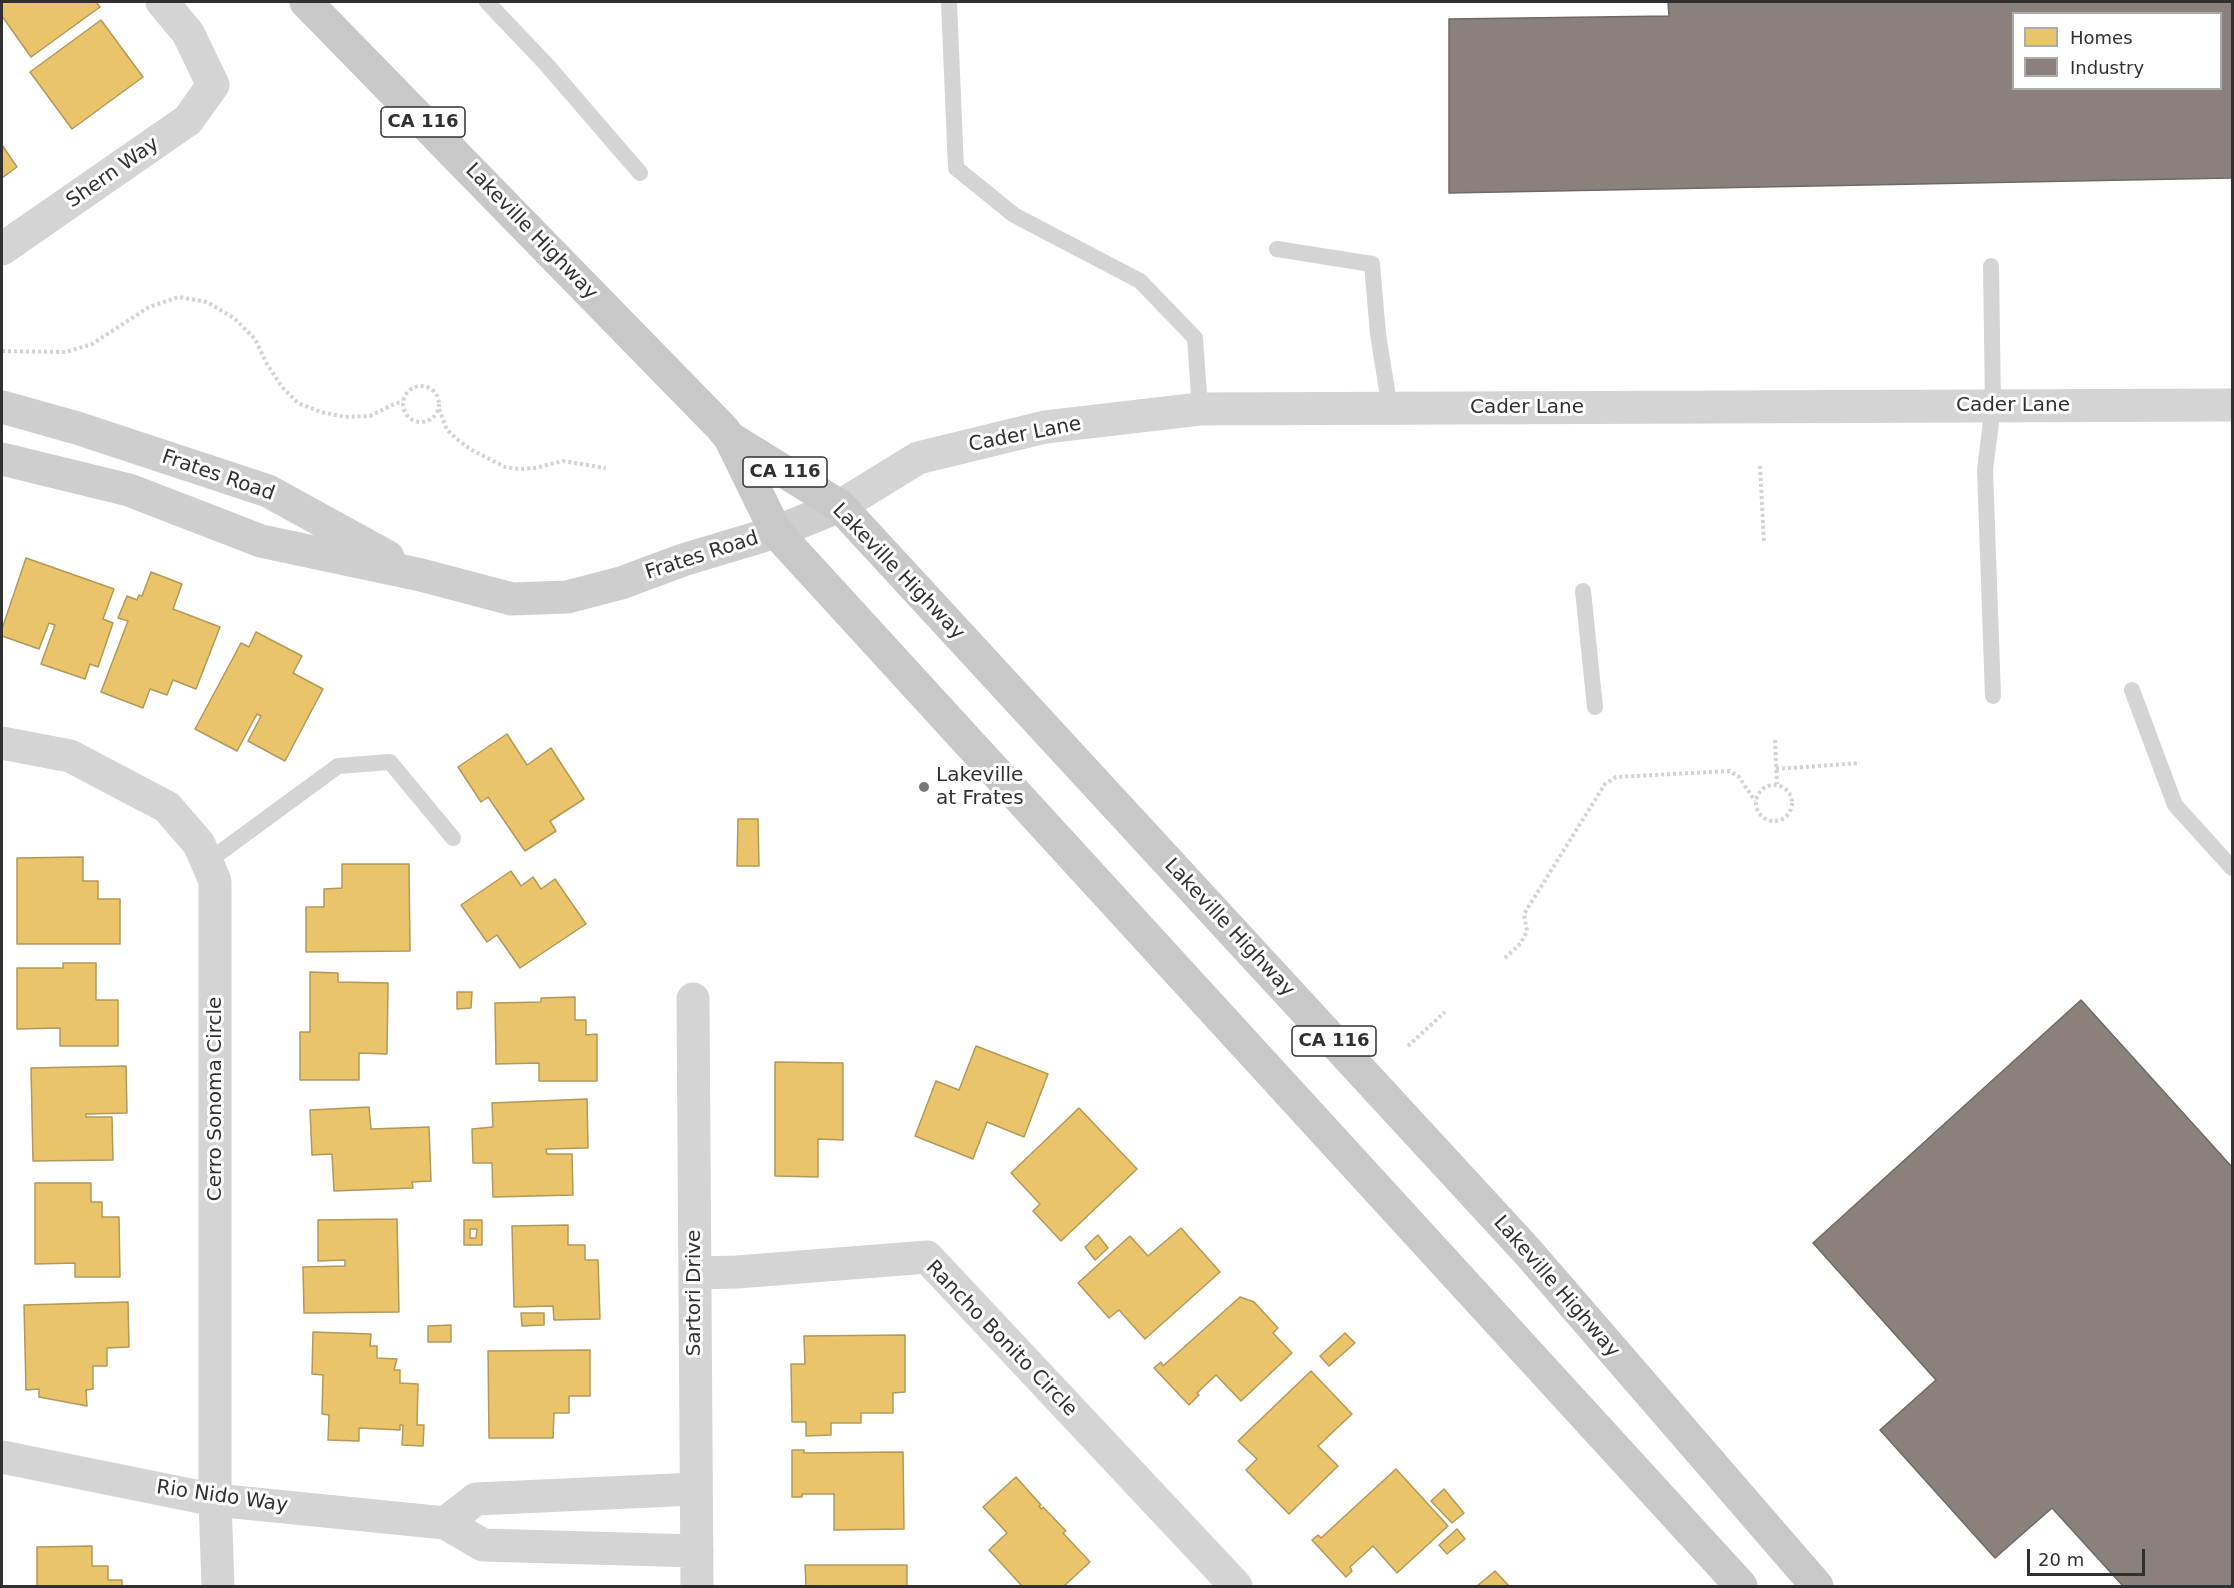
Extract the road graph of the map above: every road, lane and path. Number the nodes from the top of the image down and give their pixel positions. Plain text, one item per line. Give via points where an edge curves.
1 (162, 2) edge
2 (306, 2) edge
3 (487, 2) edge
4 (949, 2) edge
5 (639, 173) dead end
6 (2, 249) edge
7 (1277, 249) dead end
8 (1991, 266) dead end
9 (2, 351) edge
10 (403, 402) junction
11 (2232, 405) edge
12 (1993, 406) junction
13 (2, 407) edge
14 (439, 409) junction
15 (1390, 409) junction
16 (1200, 410) junction
17 (730, 438) junction
18 (2, 459) edge
19 (1760, 466) dead end
20 (606, 468) dead end
21 (840, 506) junction
22 (776, 532) junction
23 (1764, 543) dead end
24 (421, 575) junction
25 (1583, 591) dead end
26 (2132, 690) dead end
27 (1993, 696) dead end
28 (1595, 707) dead end
29 (1775, 740) dead end
30 (2, 743) edge
31 (1860, 763) dead end
32 (1776, 769) junction
33 (1777, 785) junction
34 (1755, 801) junction
35 (453, 838) dead end
36 (207, 862) junction
37 (2232, 868) edge
38 (1505, 958) dead end
39 (693, 999) dead end
40 (1445, 1012) dead end
41 (1408, 1046) dead end
42 (695, 1273) junction
43 (2, 1457) edge
44 (695, 1489) junction
45 (215, 1500) junction
46 (445, 1523) junction
47 (697, 1551) junction
48 (218, 1587) edge
49 (697, 1587) edge
50 (1236, 1587) edge
51 (1741, 1587) edge
52 (1817, 1587) edge

1 - 6 street, Shern Way via 188,33 213,85 188,120
2 - 17 main road, Lakeville Highway / CA 116
3 - 5 lane
4 - 16 lane via 956,168 1014,215 1140,281 1195,338
7 - 15 lane via 1372,264
8 - 12 lane
9 - 10 path via 66,352 92,344 149,307 179,297 207,302 234,318 255,339 282,387 298,403 345,417 370,416
10 - 14 path via 406,414 415,422 433,419
10 - 14 path via 409,391 426,387 435,393
11 - 12 street, Cader Lane
12 - 15 street, Cader Lane
12 - 27 lane via 1985,470
13 - 24 street, Frates Road via 268,491
14 - 20 path via 447,430 458,440 505,467 535,468 564,461
15 - 16 street, Cader Lane
16 - 21 street, Cader Lane via 1045,427 918,458
17 - 21 main road, Lakeville Highway / CA 116
17 - 22 main road, Lakeville Highway / CA 116
18 - 24 street, Frates Road via 129,490 261,541
19 - 23 path
21 - 22 street, Frates Road
21 - 52 main road, Lakeville Highway / CA 116 via 1527,1251
22 - 24 street, Frates Road via 567,597 512,599
22 - 51 main road, Lakeville Highway / CA 116
25 - 28 lane
26 - 37 lane via 2175,805
29 - 32 path
30 - 36 street, Cerro Sonoma Circle via 70,756 166,807 199,844
31 - 32 path
32 - 33 path
33 - 34 path via 1765,786
33 - 34 path via 1791,796 1791,808 1785,818 1773,821 1762,817
34 - 38 path via 1739,777 1730,771 1616,777 1605,784 1524,914 1527,931
35 - 36 lane via 390,762 348,765 338,766
36 - 45 street, Cerro Sonoma Circle via 216,881
39 - 42 street, Sartori Drive
40 - 41 path
42 - 44 street, Sartori Drive
42 - 50 street, Rancho Bonito Circle via 927,1257
43 - 45 street, Rio Nido Way
44 - 46 street via 476,1500
44 - 47 street, Sartori Drive
45 - 46 street, Rio Nido Way
45 - 48 street, Cerro Sonoma Circle
46 - 47 street, Rio Nido Way via 483,1545
47 - 49 street, Sartori Drive

